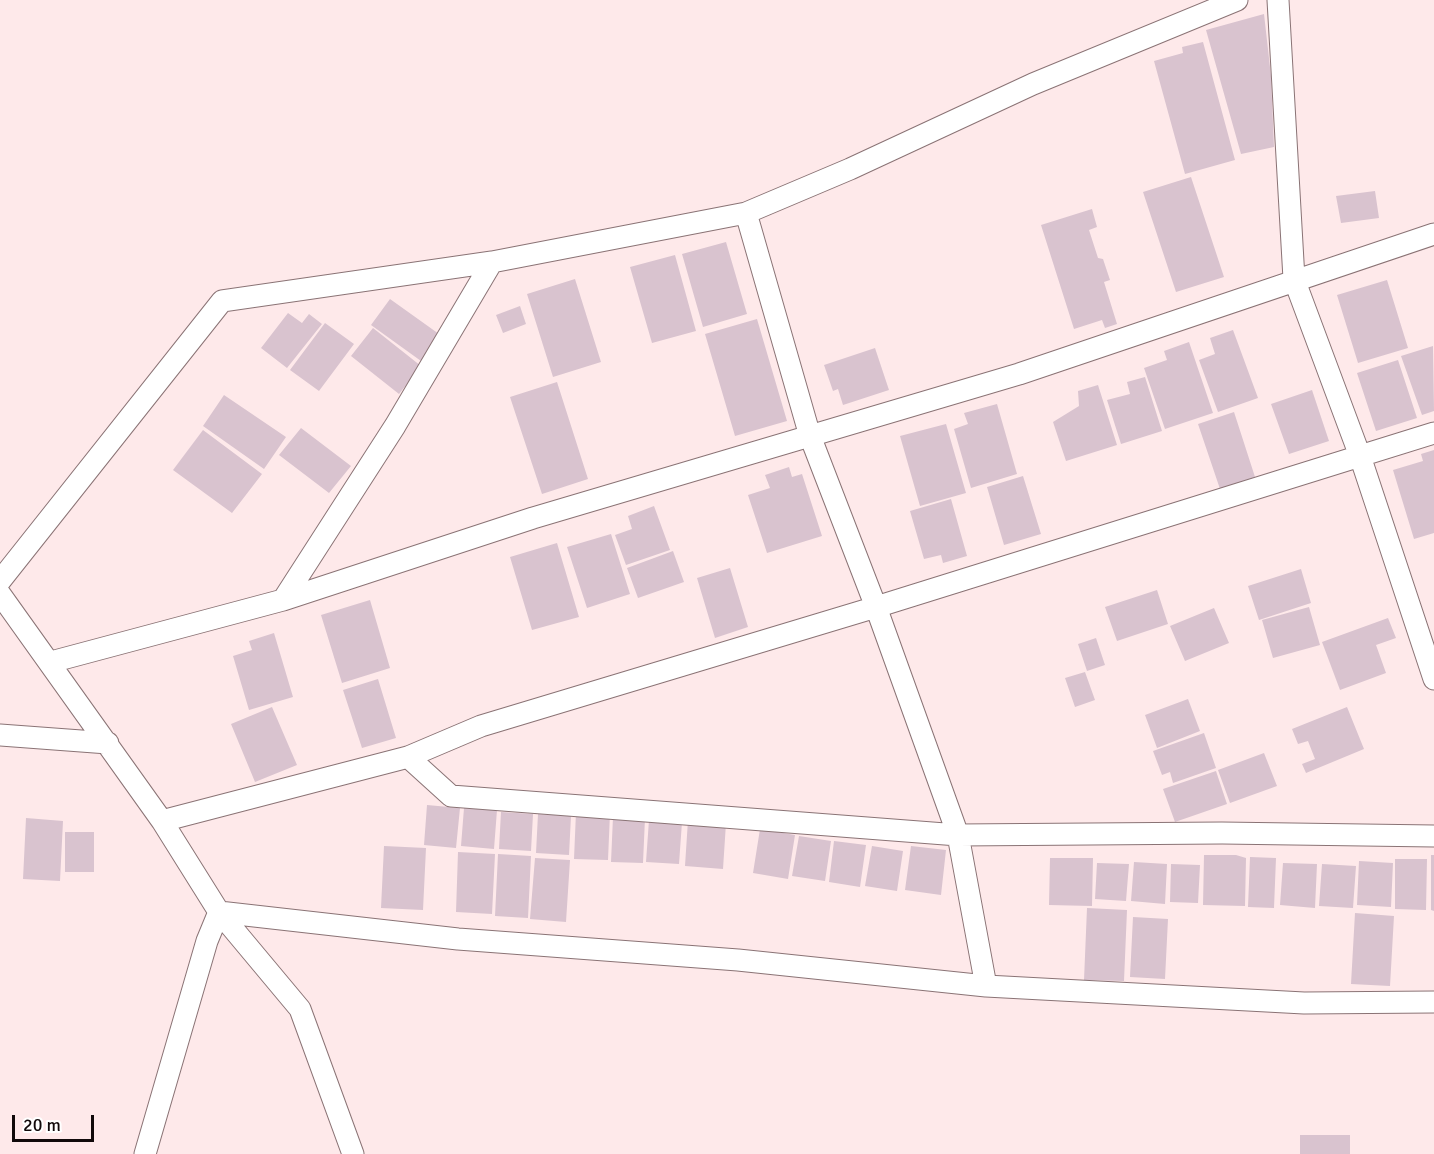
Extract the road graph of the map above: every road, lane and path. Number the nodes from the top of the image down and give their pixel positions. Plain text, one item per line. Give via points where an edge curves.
1 (1237, 0) edge
2 (1278, 0) edge
3 (746, 213) junction
4 (1434, 234) edge
5 (492, 262) junction
6 (1294, 279) junction
7 (1434, 433) edge
8 (810, 436) junction
9 (1360, 456) junction
10 (0, 581) edge
11 (0, 594) edge
12 (283, 600) junction
13 (876, 607) junction
14 (51, 662) junction
15 (1434, 679) edge
16 (0, 735) edge
17 (108, 743) junction
18 (408, 757) junction
19 (162, 821) junction
20 (958, 835) junction
21 (1434, 836) edge
22 (219, 912) junction
23 (986, 986) junction
24 (1434, 1002) edge
25 (145, 1154) edge
26 (353, 1154) edge

1 - 3 street via 1033,84
2 - 6 street
3 - 5 street
3 - 8 street
4 - 6 street
5 - 10 street via 222,301
5 - 12 street via 395,426
6 - 8 street via 1019,374
6 - 9 street
7 - 9 street
8 - 12 street via 534,518
8 - 13 street
9 - 13 street
9 - 15 street
11 - 14 street
12 - 14 street
13 - 18 street via 481,726
13 - 20 street
14 - 17 street
16 - 17 street
17 - 19 street
18 - 19 street
18 - 20 street via 451,796
19 - 22 street
20 - 21 street
20 - 23 street
22 - 23 street via 458,939 738,960
22 - 25 street
22 - 26 street via 300,1009
23 - 24 street via 1304,1002

